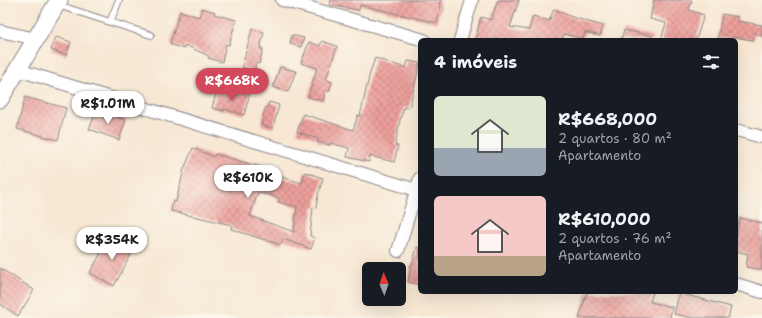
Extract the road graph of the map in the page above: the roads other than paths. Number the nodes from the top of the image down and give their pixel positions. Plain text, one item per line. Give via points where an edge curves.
1 (119, 0) edge
2 (282, 0) edge
3 (472, 0) edge
4 (57, 2) edge
5 (312, 4) edge
6 (110, 22) junction
7 (0, 31) edge
8 (150, 35) dead end
9 (418, 38) edge
10 (461, 38) edge
11 (36, 39) junction
12 (18, 70) junction
13 (0, 99) edge
14 (738, 131) edge
15 (762, 138) edge
16 (418, 191) edge
17 (398, 250) dead end
18 (738, 285) edge
19 (762, 292) edge

1 - 6 lane
2 - 5 street
3 - 10 street
4 - 6 lane
4 - 11 main road
5 - 9 street
6 - 8 lane
7 - 11 street
11 - 12 main road
12 - 13 main road
12 - 16 street
14 - 15 street
16 - 17 street
18 - 19 street

